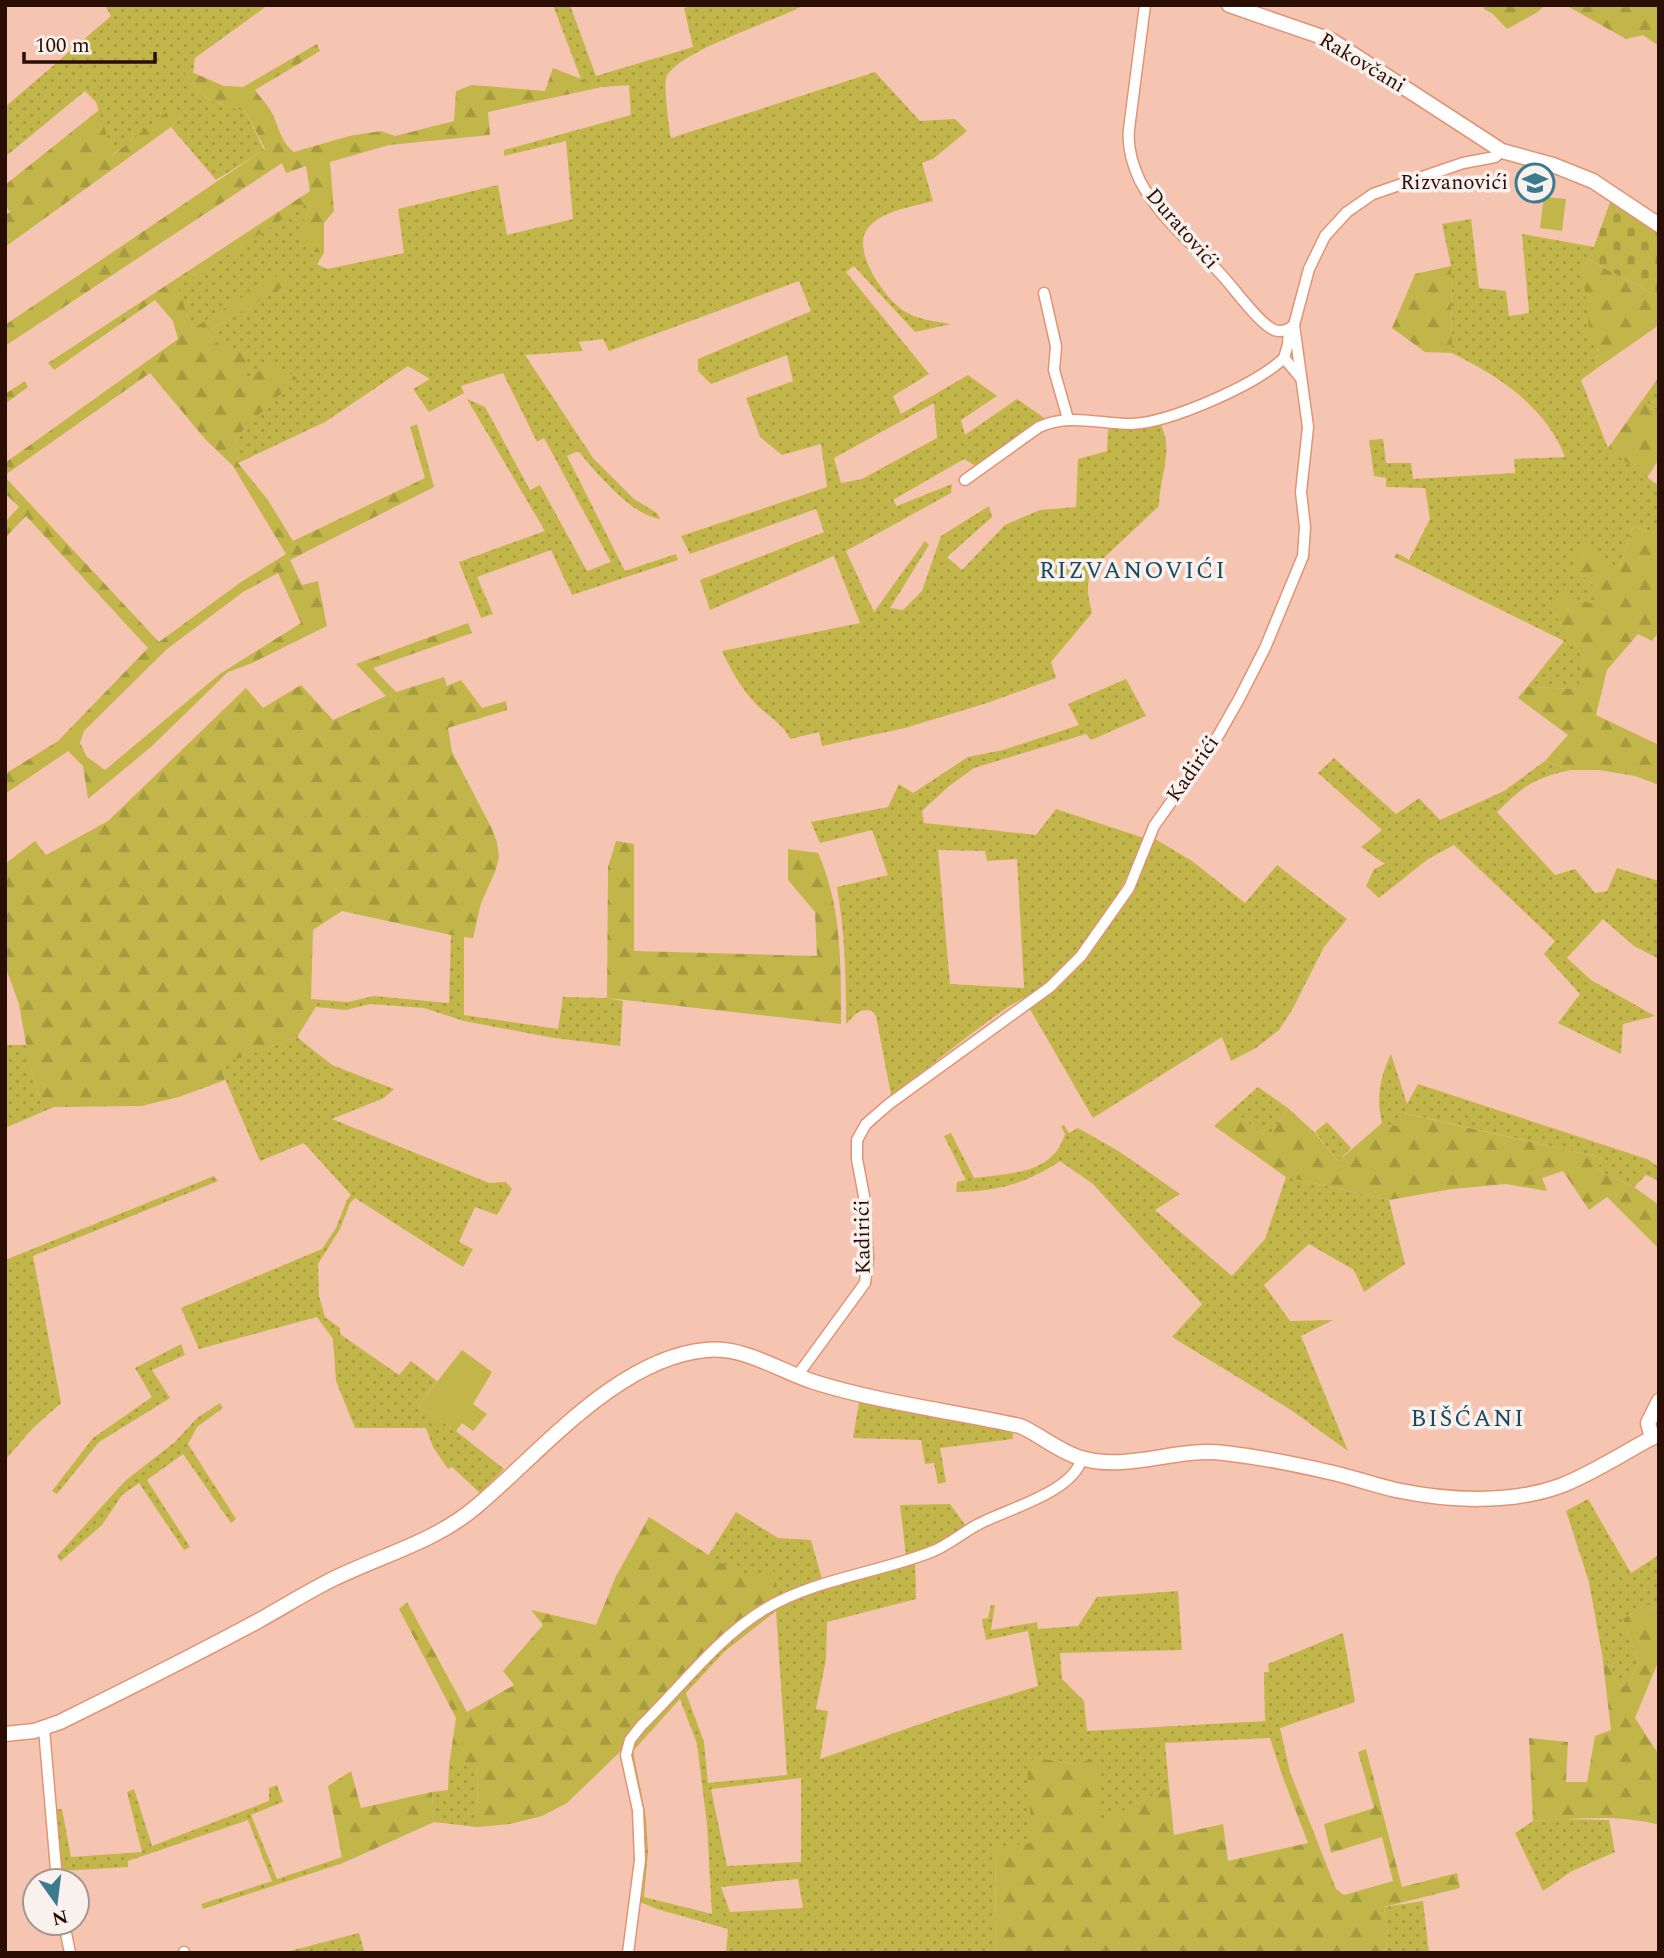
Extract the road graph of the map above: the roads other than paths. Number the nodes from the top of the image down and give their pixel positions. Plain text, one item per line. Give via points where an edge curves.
1 (1145, 5) edge
2 (1229, 5) edge
3 (1502, 151) junction
4 (1659, 225) edge
5 (1044, 293) dead end
6 (1291, 327) junction
7 (1284, 358) junction
8 (1303, 383) junction
9 (1068, 419) junction
10 (965, 480) dead end
11 (797, 1376) junction
12 (1659, 1401) edge
13 (1655, 1436) edge
14 (1082, 1458) junction
15 (44, 1729) junction
16 (5, 1734) edge
17 (56, 1867) edge
18 (628, 1953) edge

1 - 6 street, Duratovići via 1128,142 1134,169 1172,225 1260,319 1275,330
2 - 3 street, Rakovčani via 1331,40
3 - 4 street via 1593,181
3 - 6 street, Kadirići via 1489,159 1385,188 1347,212 1315,254
5 - 9 street via 1056,346 1054,370
6 - 7 street
6 - 8 street, Kadirići
7 - 8 street
7 - 9 street via 1234,390 1154,421 1132,424
8 - 11 street, Kadirići via 1308,428 1301,492 1303,556 1265,648 1218,736 1154,827 1129,887 1081,956 1050,987 889,1104 859,1133 856,1150 868,1271 859,1293
9 - 10 street via 1039,426
11 - 14 street via 856,1393 1020,1426
11 - 15 street via 723,1350 695,1352 649,1369 606,1393 479,1504 441,1531 333,1579
12 - 13 street via 1648,1423
13 - 14 street via 1558,1486 1499,1498 1421,1494 1224,1453 1133,1460
14 - 18 street via 1071,1477 1047,1494 981,1522 936,1550 837,1579 765,1609 716,1649 641,1726 626,1755 638,1810 640,1860
15 - 16 street
15 - 17 street

